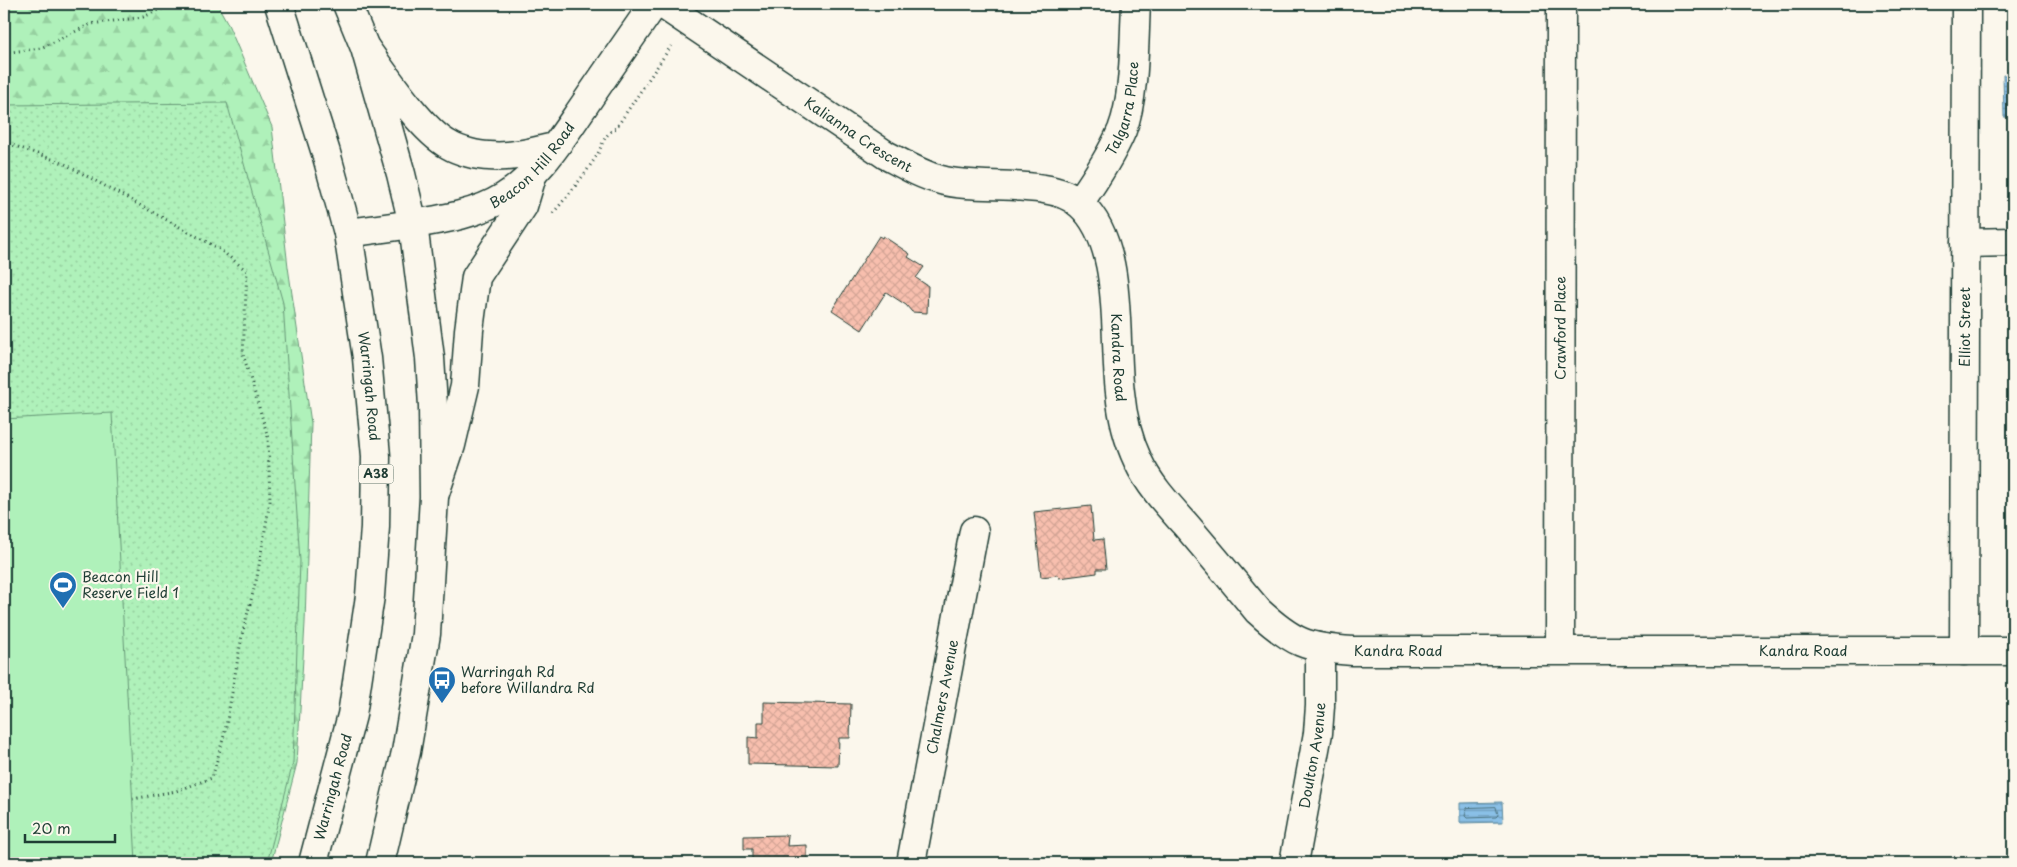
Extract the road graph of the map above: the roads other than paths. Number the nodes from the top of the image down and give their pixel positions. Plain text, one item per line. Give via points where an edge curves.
1 (279, 4) edge
2 (347, 4) edge
3 (654, 4) edge
4 (662, 4) edge
5 (1136, 4) edge
6 (1560, 4) edge
7 (1966, 4) edge
8 (365, 48) junction
9 (554, 147) junction
10 (532, 176) junction
11 (1079, 203) junction
12 (413, 224) junction
13 (348, 233) junction
14 (1965, 242) junction
15 (2013, 242) edge
16 (434, 497) junction
17 (974, 531) dead end
18 (1320, 648) junction
19 (1560, 650) junction
20 (1964, 651) junction
21 (2013, 651) edge
22 (313, 863) edge
23 (380, 863) edge
24 (910, 863) edge
25 (1294, 863) edge

1 - 13 main road, Warringah Road / A38
2 - 8 main road
3 - 9 main road, Beacon Hill Road
4 - 11 main road, Kalianna Crescent via 886,155 912,169 940,180 971,185 1057,192
5 - 11 main road, Talgarra Place via 1131,89 1123,128 1105,164
6 - 19 main road, Crawford Place
7 - 14 main road, Elliot Street
8 - 9 main road via 414,112 449,145 488,156 517,156
8 - 12 main road via 402,174
9 - 10 main road, Beacon Hill Road
10 - 12 main road, Beacon Hill Road via 504,198 479,209 449,219
10 - 16 main road via 523,206 476,277 465,386
11 - 18 main road, Kandra Road via 1097,223 1108,250 1120,392 1126,426 1138,461 1156,490 1258,611 1276,628 1298,641
12 - 13 main road, Beacon Hill Road
12 - 16 main road via 430,358
13 - 22 main road, Warringah Road / A38 via 367,358 376,456 375,527 370,596 352,715
14 - 15 main road
14 - 20 main road, Elliot Street
16 - 23 main road via 426,634 406,752
17 - 24 main road, Chalmers Avenue
18 - 19 main road, Kandra Road via 1352,651
18 - 25 main road, Doulton Avenue via 1318,733
19 - 20 main road, Kandra Road
20 - 21 main road, Kandra Road

